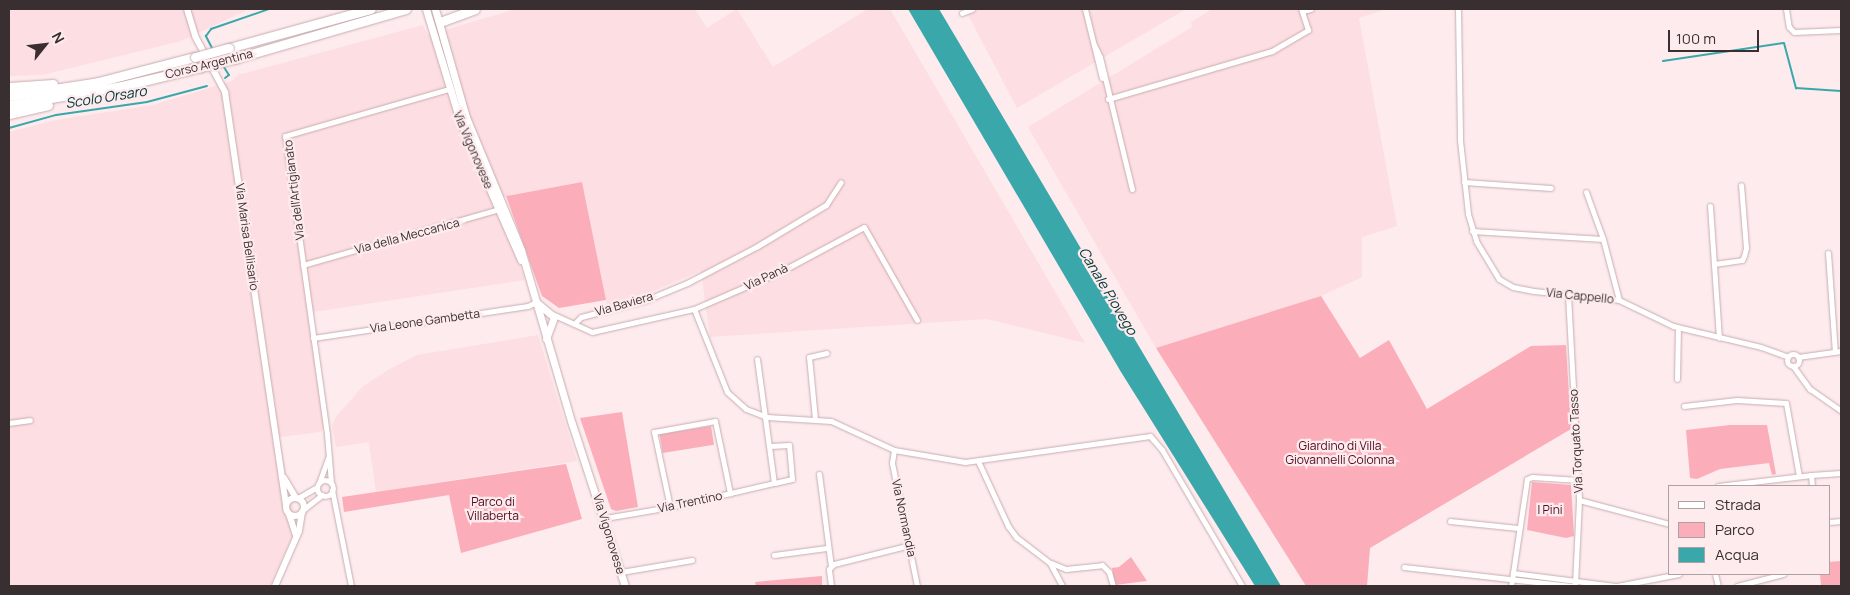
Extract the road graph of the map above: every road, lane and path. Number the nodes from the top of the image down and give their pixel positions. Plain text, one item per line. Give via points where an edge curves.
1 (187, 9) edge
2 (371, 9) edge
3 (406, 9) edge
4 (426, 9) edge
5 (435, 9) edge
6 (475, 9) edge
7 (972, 9) edge
8 (1085, 9) edge
9 (1311, 9) edge
10 (1458, 9) edge
11 (1786, 9) edge
12 (1302, 10) edge
13 (962, 13) dead end
14 (430, 21) junction
15 (440, 22) junction
16 (1841, 30) edge
17 (147, 70) junction
18 (122, 86) junction
19 (9, 87) edge
20 (449, 89) junction
21 (460, 95) junction
22 (9, 96) edge
23 (1108, 99) junction
24 (9, 105) edge
25 (9, 114) edge
26 (841, 182) dead end
27 (1464, 182) junction
28 (1741, 185) dead end
29 (1551, 188) dead end
30 (1132, 189) dead end
31 (1586, 192) dead end
32 (501, 199) junction
33 (1710, 206) dead end
34 (499, 211) junction
35 (1472, 231) junction
36 (1603, 239) junction
37 (1828, 253) dead end
38 (1714, 264) junction
39 (303, 265) junction
40 (528, 274) junction
41 (1568, 295) junction
42 (1619, 300) junction
43 (536, 302) junction
44 (694, 310) junction
45 (551, 313) junction
46 (542, 319) junction
47 (564, 319) junction
48 (917, 320) dead end
49 (576, 322) junction
50 (552, 323) junction
51 (1678, 328) junction
52 (313, 338) junction
53 (1719, 338) junction
54 (546, 339) junction
55 (1841, 351) edge
56 (1835, 352) junction
57 (828, 353) dead end
58 (1788, 357) junction
59 (1798, 357) junction
60 (757, 359) dead end
61 (1794, 366) junction
62 (1677, 379) dead end
63 (1684, 406) dead end
64 (1841, 411) edge
65 (767, 417) junction
66 (815, 418) junction
67 (30, 420) dead end
68 (9, 423) edge
69 (770, 446) junction
70 (894, 450) junction
71 (328, 458) junction
72 (978, 461) junction
73 (281, 473) junction
74 (1841, 473) edge
75 (819, 474) dead end
76 (1811, 475) junction
77 (1799, 476) junction
78 (1578, 480) junction
79 (331, 483) junction
80 (774, 483) junction
81 (318, 485) junction
82 (1726, 485) edge
83 (1812, 485) edge
84 (332, 490) junction
85 (730, 494) junction
86 (324, 495) junction
87 (297, 498) junction
88 (1579, 500) junction
89 (286, 504) junction
90 (336, 505) junction
91 (670, 507) junction
92 (303, 510) junction
93 (289, 514) junction
94 (605, 518) junction
95 (1450, 521) dead end
96 (1668, 524) edge
97 (1518, 528) junction
98 (296, 537) junction
99 (910, 545) junction
100 (827, 548) junction
101 (774, 555) dead end
102 (692, 560) dead end
103 (1050, 563) junction
104 (831, 566) junction
105 (1404, 567) dead end
106 (621, 572) junction
107 (1513, 573) junction
108 (1675, 575) edge
109 (1779, 575) edge
110 (1575, 583) edge
111 (1512, 584) edge
112 (275, 586) edge
113 (351, 586) edge
114 (625, 586) edge
115 (831, 586) edge
116 (917, 586) edge
117 (1062, 586) edge
118 (1112, 586) edge
119 (1242, 586) edge
120 (1571, 586) edge
121 (1616, 586) edge
122 (1737, 586) edge

1 - 73 street, Via Marisa Bellisario via 195,36 226,92
2 - 17 highway, Corso Argentina, bridge
3 - 18 highway, Corso Argentina, bridge via 237,58
4 - 14 main road, Via Vigonovese
5 - 15 main road, Via Vigonovese
6 - 15 highway
7 - 13 street
8 - 23 street
9 - 12 street
10 - 27 street, Via Cappello via 1458,107
11 - 16 street via 1789,27 1794,32
12 - 23 street via 1308,30 1272,51
14 - 15 main road
14 - 20 main road, Via Vigonovese
15 - 21 main road, Via Vigonovese
17 - 19 highway
17 - 22 highway, Corso Argentina
18 - 24 highway, Corso Argentina
18 - 25 highway via 82,99
20 - 21 main road
20 - 34 main road, Via Vigonovese
20 - 39 street, Via dell'Artigianato via 286,136
21 - 32 main road, Via Vigonovese
23 - 30 street
26 - 49 street, Via Baviera via 826,206 756,247 687,283 646,300 581,317
27 - 29 street
27 - 35 street, Via Cappello
28 - 38 street via 1744,256 1742,260
31 - 36 street
32 - 34 street
32 - 40 main road, Via Vigonovese
33 - 38 street
34 - 39 street, Via della Meccanica
34 - 40 main road, Via Vigonovese
35 - 36 street
35 - 41 street, Via Cappello via 1489,267 1499,279 1513,287
36 - 42 street
37 - 56 street
38 - 53 street
39 - 52 street, Via dell'Artigianato
40 - 43 main road, Via Vigonovese
41 - 42 street, Via Cappello
41 - 78 street, Via Torquato Tasso
42 - 51 street, Via Cappello
43 - 45 main road
43 - 46 main road, Via Vigonovese
43 - 52 street, Via Leone Gambetta via 528,306
44 - 48 street, Via Panà via 864,228
44 - 49 street via 592,332
44 - 65 street via 727,392 746,409
45 - 46 main road
45 - 47 street
45 - 50 main road
46 - 50 main road
46 - 54 main road, Via Vigonovese
47 - 49 street
47 - 50 street
50 - 54 main road
51 - 53 street, Via Cappello
51 - 62 street
52 - 71 street, Via dell'Artigianato
53 - 58 street, Via Cappello via 1762,347
54 - 94 main road, Via Vigonovese
55 - 56 street, Via Cappello
56 - 59 street, Via Cappello
57 - 66 street via 809,356
58 - 59 street, Via Cappello
58 - 61 street via 1788,364
59 - 61 street
60 - 65 street
61 - 64 street via 1805,384
63 - 77 street via 1737,400 1786,403
65 - 66 street
65 - 69 street
66 - 70 street via 842,424
67 - 68 street
69 - 80 street
69 - 80 street, Via Trentino via 789,445 792,479
70 - 72 street via 965,462
70 - 99 street, Via Normandia via 892,463
71 - 79 street, Via dell'Artigianato
71 - 81 street
72 - 103 street via 1008,526 1016,537
72 - 119 street via 1150,436 1162,450
73 - 87 street, Via Marisa Bellisario
73 - 89 street, Via Marisa Bellisario
74 - 76 street
75 - 100 street
76 - 77 street
76 - 83 street
77 - 82 street
78 - 88 street, Via Torquato Tasso
78 - 97 street via 1532,476 1527,479
79 - 81 street via 324,480
79 - 84 street, Via dell'Artigianato
80 - 85 street, Via Trentino
81 - 86 street
81 - 87 street via 307,495
84 - 86 street
84 - 90 street, Via dell'Artigianato
85 - 91 street, Via Trentino
85 - 91 street via 715,420 654,432
86 - 90 street
86 - 92 street
87 - 89 street
87 - 92 street, Via Marisa Bellisario
88 - 96 street
88 - 110 street, Via Torquato Tasso
89 - 93 street, Via Marisa Bellisario
90 - 113 street, Via dell'Artigianato
91 - 94 street, Via Trentino
92 - 93 street via 296,516
92 - 98 street
93 - 98 street, Via Marisa Bellisario
94 - 106 main road, Via Vigonovese
95 - 97 street
97 - 107 street
98 - 112 street
99 - 104 street
99 - 116 street, Via Normandia
100 - 101 street
100 - 104 street
102 - 106 street
103 - 117 street
103 - 118 street via 1066,569 1102,565 1109,572
104 - 115 street
105 - 111 street
106 - 114 main road, Via Vigonovese
107 - 110 street
107 - 111 street
108 - 121 street
109 - 122 street
110 - 121 street
111 - 120 street

